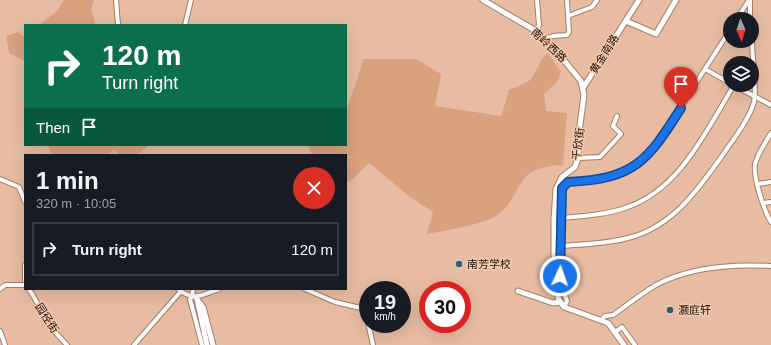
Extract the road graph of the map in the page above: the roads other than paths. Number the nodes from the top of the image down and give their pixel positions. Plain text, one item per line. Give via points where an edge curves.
1 (116, 0) edge
2 (191, 0) edge
3 (483, 0) edge
4 (537, 0) edge
5 (567, 0) edge
6 (597, 0) edge
7 (639, 0) edge
8 (676, 0) edge
9 (749, 0) edge
10 (741, 12) edge
11 (750, 12) edge
12 (568, 16) junction
13 (626, 21) junction
14 (118, 24) edge
15 (185, 24) edge
16 (536, 31) junction
17 (545, 39) junction
18 (723, 41) edge
19 (752, 48) edge
20 (705, 69) junction
21 (723, 79) edge
22 (583, 88) junction
23 (729, 92) edge
24 (746, 92) edge
25 (755, 97) junction
26 (771, 104) edge
27 (618, 116) dead end
28 (771, 133) edge
29 (578, 158) junction
30 (0, 179) edge
31 (771, 182) edge
32 (758, 184) junction
33 (24, 200) edge
34 (771, 202) edge
35 (763, 203) junction
36 (561, 218) junction
37 (771, 222) edge
38 (562, 246) junction
39 (771, 266) edge
40 (24, 284) edge
41 (0, 289) edge
42 (30, 290) edge
43 (179, 290) edge
44 (193, 290) edge
45 (216, 290) edge
46 (307, 290) edge
47 (518, 291) dead end
48 (193, 298) junction
49 (560, 302) junction
50 (564, 307) junction
51 (601, 320) junction
52 (0, 331) edge
53 (615, 332) junction
54 (5, 345) edge
55 (66, 345) edge
56 (134, 345) edge
57 (202, 345) edge
58 (207, 345) edge
59 (213, 345) edge
60 (373, 345) edge
61 (624, 345) edge
62 (635, 345) edge

1 - 14 street
2 - 15 street
3 - 16 street, 南岭西路
4 - 16 street via 539,25
5 - 12 street
6 - 12 street via 592,7
7 - 13 street, 黄金南路
8 - 13 street via 656,34
9 - 10 street
9 - 11 street
12 - 17 street via 567,35
13 - 22 street, 黄金南路
16 - 17 street, 南岭西路
17 - 22 street, 南岭西路 via 574,70
18 - 20 street
19 - 25 street
20 - 21 street
20 - 36 street via 657,145 641,162 612,176 564,184
22 - 29 street, 千欣街
23 - 36 street via 694,150 658,192 625,208 604,214
24 - 25 street
25 - 26 street
25 - 38 street via 736,135 683,207 667,219 630,238
27 - 29 street via 612,126 621,134 600,157
28 - 32 street via 760,151 755,166
29 - 49 street, 千欣街 via 574,167 562,177 556,190 554,283
30 - 33 street via 19,187
31 - 32 street
32 - 35 street
34 - 35 street
35 - 37 street
36 - 38 street
38 - 50 street via 560,276 567,302
39 - 51 street via 731,266 691,273 657,285 613,315 605,316
40 - 41 street
42 - 55 street, 园径街 via 54,331
43 - 48 street
43 - 56 street
44 - 48 street
45 - 48 street
46 - 60 street via 335,302 365,309
47 - 49 street via 553,303
48 - 57 street
48 - 58 street
48 - 59 street via 204,307
49 - 50 street, 千欣街
50 - 51 street
51 - 53 street
52 - 54 street
53 - 61 street
53 - 62 street via 622,327

